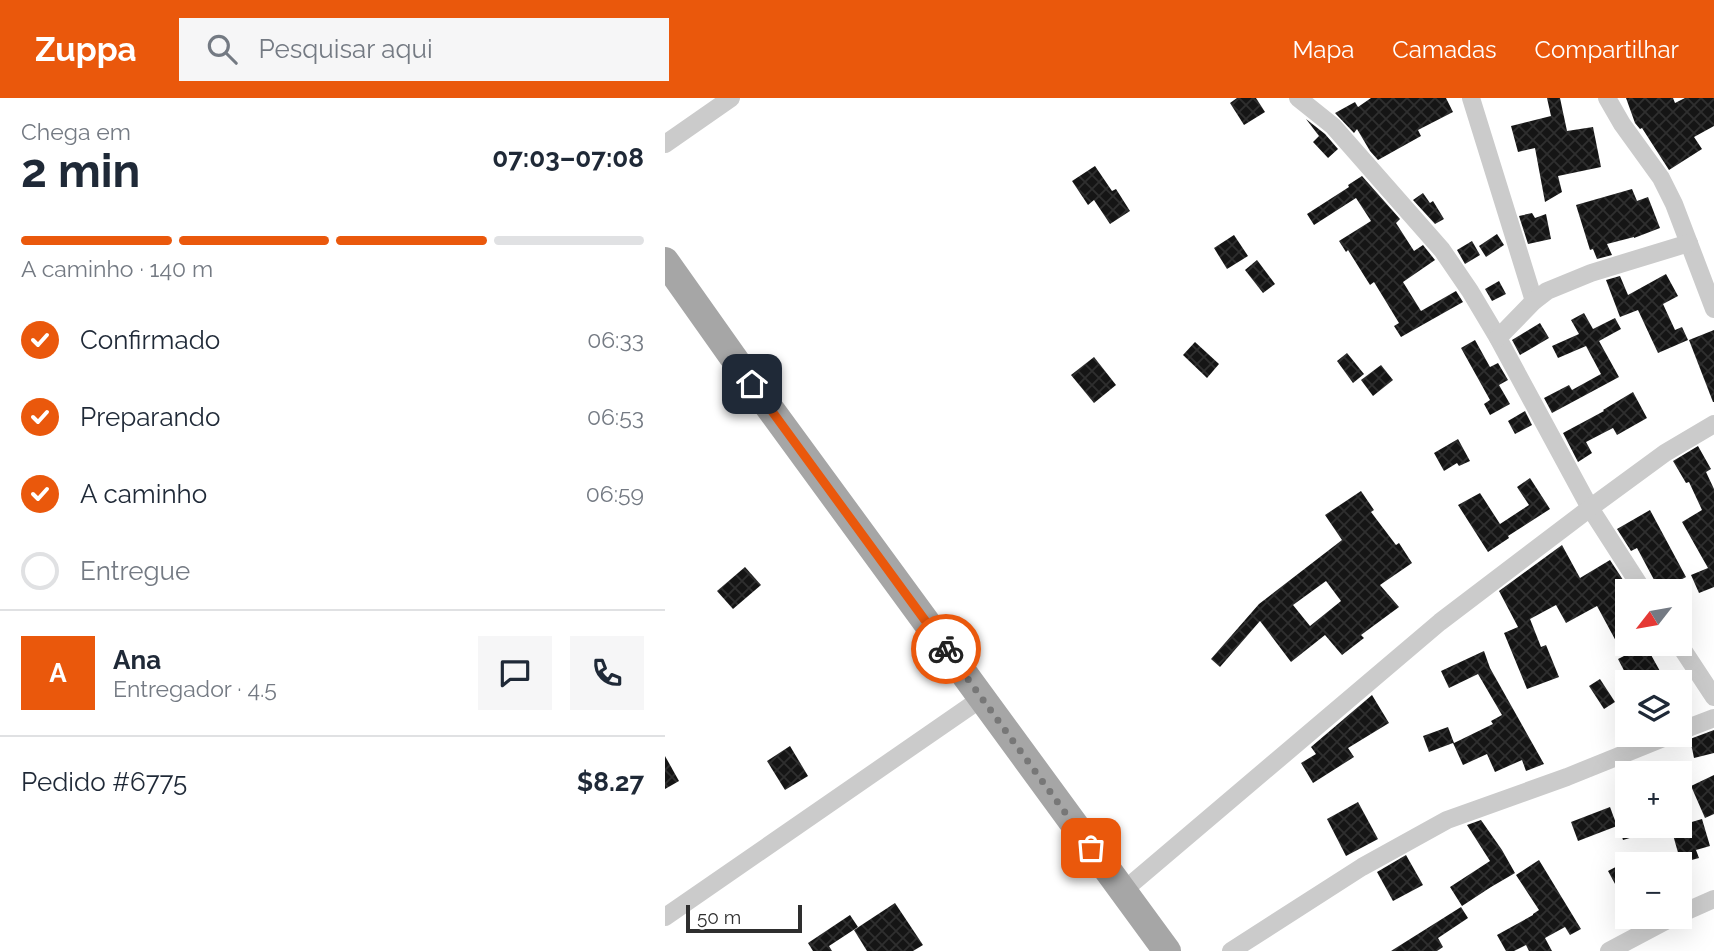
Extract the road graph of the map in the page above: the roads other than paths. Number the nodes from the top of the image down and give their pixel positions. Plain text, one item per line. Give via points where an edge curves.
1 (731, 98) edge
2 (1298, 98) edge
3 (1471, 98) edge
4 (1607, 98) edge
5 (665, 144) edge
6 (1689, 243) junction
7 (665, 261) edge
8 (1534, 301) junction
9 (1714, 309) edge
10 (1498, 338) junction
11 (1713, 427) edge
12 (1590, 508) junction
13 (1636, 579) edge
14 (1687, 656) edge
15 (1714, 697) edge
16 (982, 698) junction
17 (1714, 718) edge
18 (1692, 726) edge
19 (1641, 747) edge
20 (1123, 891) junction
21 (1714, 899) edge
22 (1692, 909) edge
23 (665, 917) edge
24 (1650, 929) edge
25 (1167, 951) edge
26 (1231, 951) edge
27 (1609, 951) edge

1 - 5 street
2 - 10 street via 1333,126 1442,250
3 - 8 street
4 - 6 street via 1661,178
6 - 8 street via 1591,273
6 - 9 street
7 - 16 main road
8 - 10 street
10 - 12 street
11 - 12 street via 1665,453
12 - 13 street
12 - 20 street via 1440,622
14 - 15 street
16 - 20 main road
16 - 23 street
17 - 18 street
19 - 26 street via 1447,820 1362,867
20 - 25 main road
21 - 22 street
24 - 27 street

